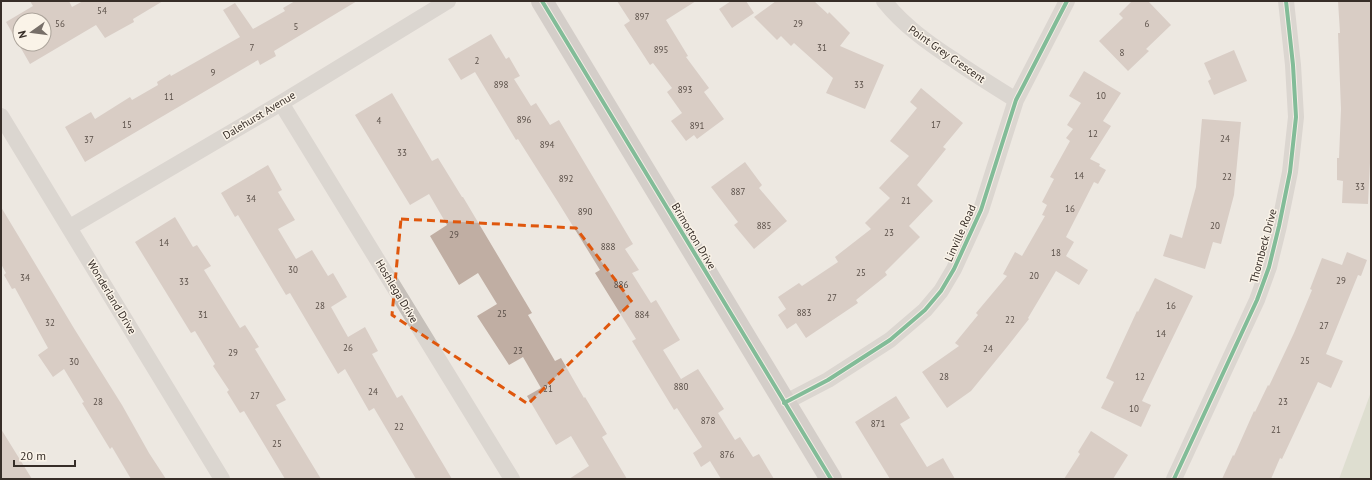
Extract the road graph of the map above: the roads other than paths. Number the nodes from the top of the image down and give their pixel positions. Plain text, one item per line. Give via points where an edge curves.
1 (448, 1) edge
2 (542, 1) edge
3 (884, 1) edge
4 (1067, 1) edge
5 (1286, 1) edge
6 (1016, 100) junction
7 (281, 103) junction
8 (1, 116) edge
9 (70, 228) junction
10 (784, 403) junction
11 (222, 479) edge
12 (512, 479) edge
13 (831, 479) edge
14 (1174, 479) edge

1 - 7 street, Dalehurst Avenue
2 - 10 street, Brimorton Drive
3 - 6 street, Point Grey Crescent via 895,15 918,35
4 - 6 street, Linville Road
5 - 14 street, Thornbeck Drive via 1296,117 1290,172 1279,226 1269,267 1257,300
6 - 10 street, Linville Road via 981,210 941,291 925,310 890,340 841,372
7 - 9 street, Dalehurst Avenue
7 - 12 street, Hoshlega Drive
8 - 9 street, Wonderland Drive
9 - 11 street, Wonderland Drive
10 - 13 street, Brimorton Drive

